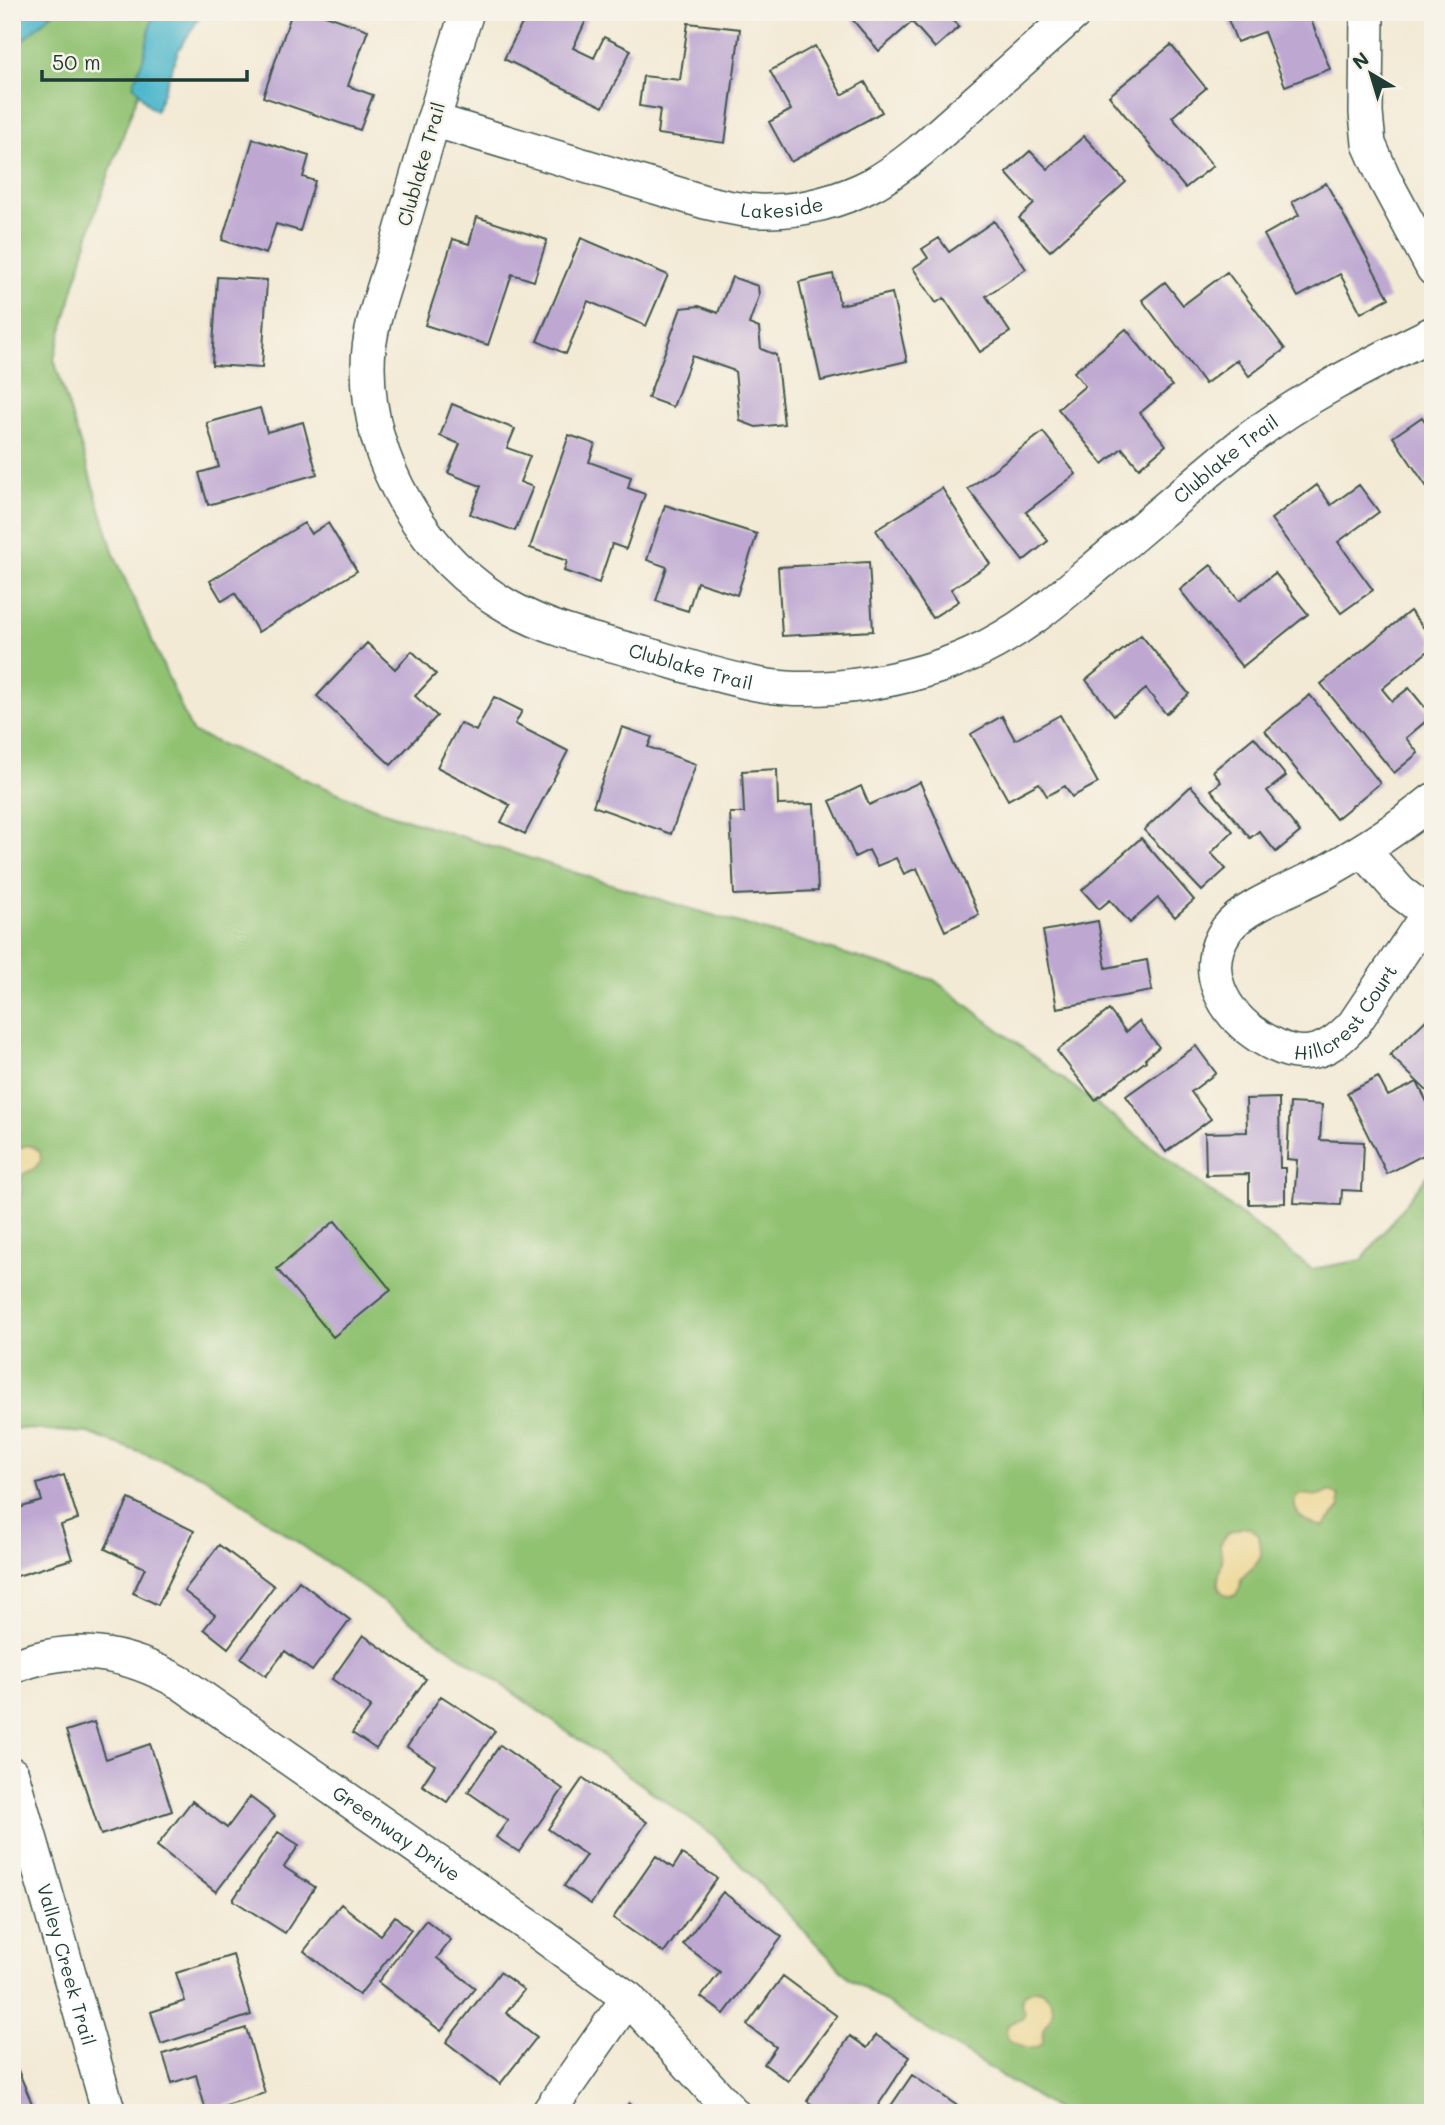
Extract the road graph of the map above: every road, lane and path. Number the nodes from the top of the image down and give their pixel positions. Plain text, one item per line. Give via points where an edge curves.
1 (467, 12) edge
2 (1076, 12) edge
3 (1367, 12) edge
4 (433, 120) junction
5 (1433, 269) edge
6 (1433, 333) edge
7 (1433, 800) edge
8 (1363, 850) junction
9 (1430, 910) edge
10 (12, 1667) edge
11 (12, 1774) edge
12 (628, 1998) junction
13 (109, 2113) edge
14 (548, 2113) edge
15 (733, 2113) edge

1 - 4 street, Clublake Trail
2 - 4 street, Lakeside via 896,169 849,195 794,209 747,210 705,202
3 - 5 street via 1370,144
4 - 6 street, Clublake Trail via 378,309 368,361 373,415 400,493 448,560 508,607 553,628 743,681 791,689 848,686 939,666 993,644 1035,618 1268,425 1331,385
7 - 8 street, Hillcrest Court
8 - 9 street via 1400,892
8 - 9 street, Hillcrest Court via 1247,911 1226,931 1217,955 1216,980 1233,1014 1282,1049 1321,1050 1354,1024
10 - 12 street, Greenway Drive via 54,1654 89,1653 124,1657 162,1672
11 - 13 street, Valley Creek Trail
12 - 14 street
12 - 15 street, Greenway Drive

